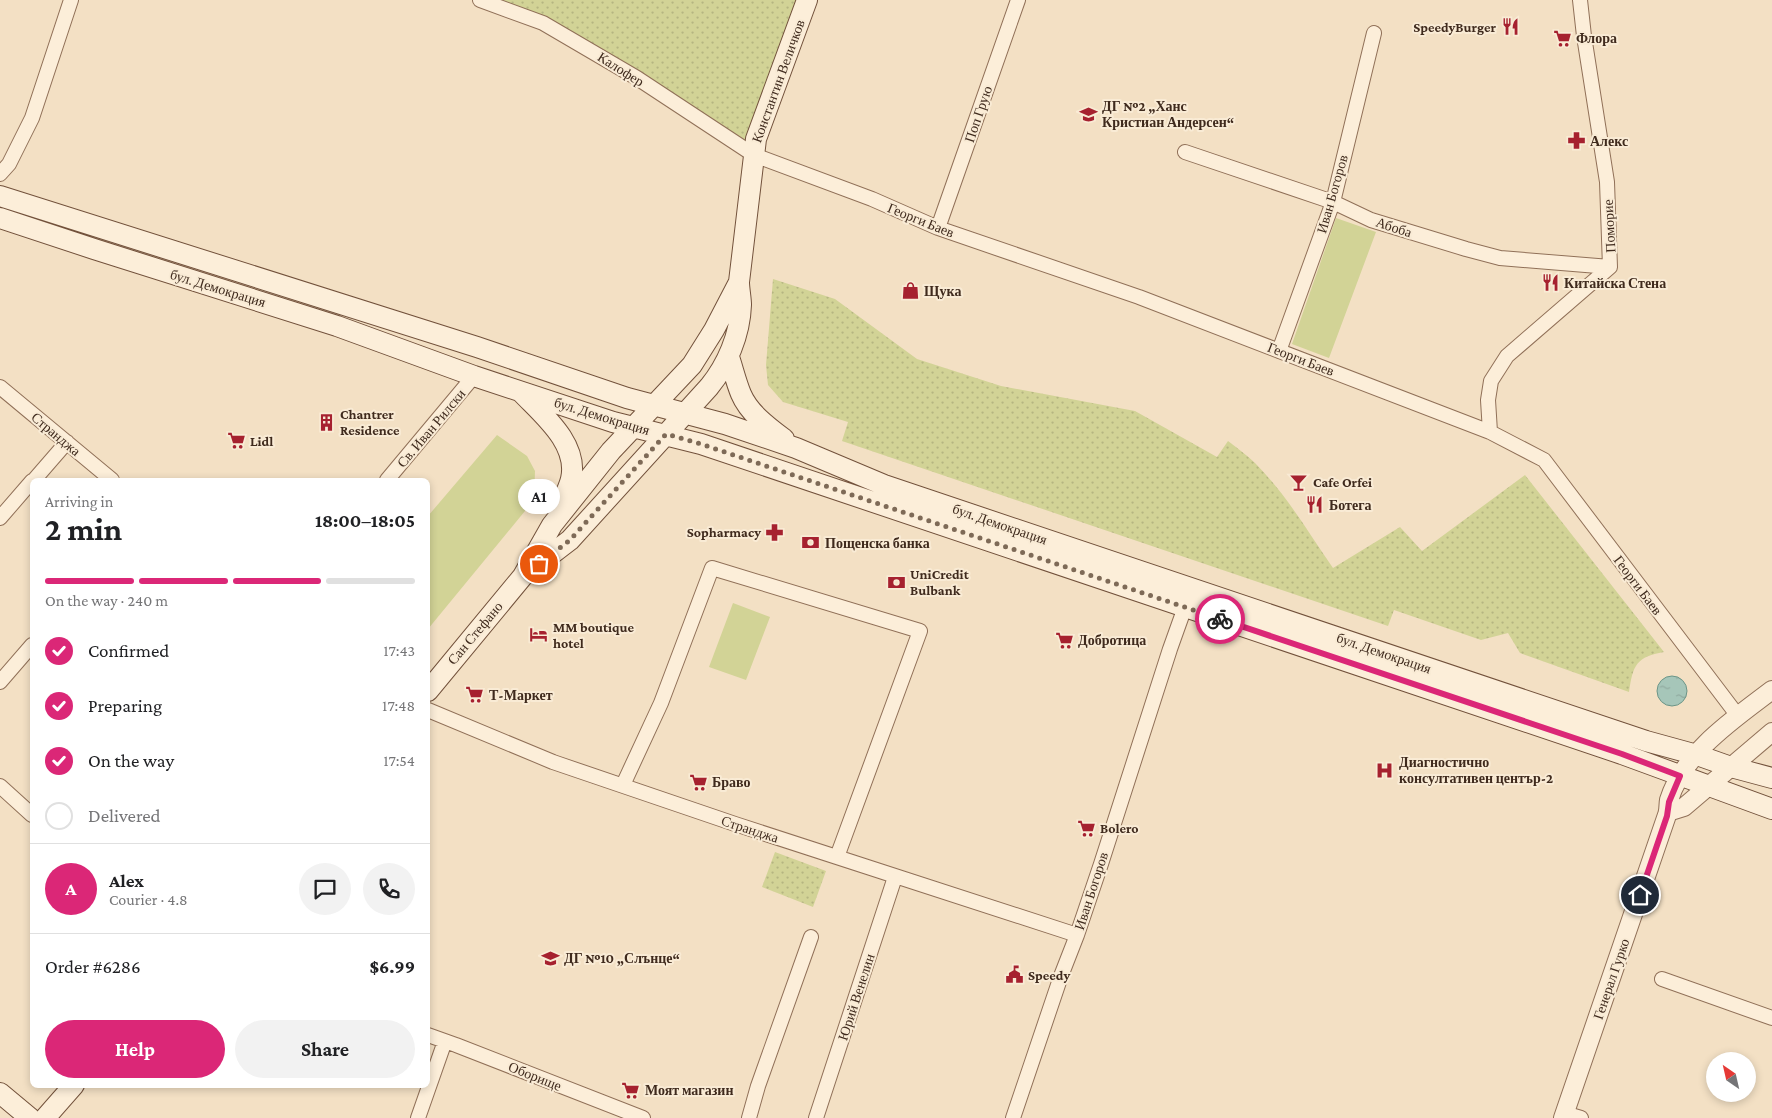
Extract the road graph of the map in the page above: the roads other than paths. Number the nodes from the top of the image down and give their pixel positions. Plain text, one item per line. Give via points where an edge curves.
1 (71, 0) edge
2 (480, 0) edge
3 (807, 0) edge
4 (1018, 0) edge
5 (1580, 0) edge
6 (1374, 33) dead end
7 (1185, 152) dead end
8 (754, 155) junction
9 (0, 174) edge
10 (0, 196) edge
11 (1332, 202) junction
12 (0, 218) edge
13 (938, 228) junction
14 (1610, 267) junction
15 (739, 282) junction
16 (1278, 351) junction
17 (729, 357) junction
18 (474, 376) junction
19 (0, 387) edge
20 (521, 391) junction
21 (654, 406) junction
22 (686, 413) junction
23 (634, 428) junction
24 (1490, 432) junction
25 (666, 434) junction
26 (67, 442) junction
27 (796, 448) junction
28 (36, 478) edge
29 (110, 478) edge
30 (389, 478) edge
31 (30, 484) edge
32 (0, 518) edge
33 (552, 525) junction
34 (523, 576) junction
35 (1185, 607) junction
36 (30, 647) edge
37 (0, 682) edge
38 (430, 689) edge
39 (1772, 690) edge
40 (430, 711) edge
41 (1738, 716) junction
42 (1772, 732) edge
43 (1697, 755) junction
44 (1731, 767) junction
45 (1680, 776) junction
46 (1772, 778) edge
47 (623, 785) junction
48 (0, 786) edge
49 (1709, 787) junction
50 (1772, 810) edge
51 (1668, 812) junction
52 (30, 813) edge
53 (837, 857) junction
54 (895, 877) junction
55 (1076, 935) junction
56 (811, 936) dead end
57 (1662, 979) dead end
58 (1772, 1018) edge
59 (430, 1036) edge
60 (446, 1041) junction
61 (430, 1085) edge
62 (71, 1088) edge
63 (429, 1088) edge
64 (0, 1092) edge
65 (620, 1114) edge
66 (1569, 1116) edge
67 (30, 1118) edge
68 (45, 1118) edge
69 (418, 1118) edge
70 (643, 1118) edge
71 (749, 1118) edge
72 (816, 1118) edge
73 (1013, 1118) edge

1 - 9 street via 32,118 9,164
2 - 8 street, Калофер via 543,23 637,78
3 - 8 main road, Константин Величков via 756,139
4 - 13 street, Поп Грую
5 - 14 street, Поморие via 1606,182
6 - 11 street, Иван Богоров
7 - 11 street, Абоба
8 - 13 street, Георги Баев via 872,199
8 - 15 main road, Константин Величков
10 - 21 main road, бул. Демокрация via 477,346
11 - 14 street, Абоба via 1371,220 1500,258
11 - 16 street, Иван Богоров
12 - 18 main road, бул. Демокрация via 337,326
13 - 16 street, Георги Баев via 1139,297
14 - 24 street, Поморие via 1507,356 1491,381 1488,400
15 - 17 main road, Константин Величков via 741,305
15 - 21 main road, Константин Величков via 701,353
16 - 24 street, Георги Баев
17 - 22 main road, Константин Величков via 719,375
17 - 27 main road via 741,396 749,408
18 - 20 main road, бул. Демокрация
18 - 30 street, Св. Иван Рилски
19 - 26 street, Странджа
20 - 23 main road, бул. Демокрация
20 - 33 main road via 562,439 572,464 571,479
21 - 22 main road, бул. Демокрация
21 - 23 main road, Сан Стефано
22 - 25 main road, Сан Стефано
22 - 27 main road, бул. Демокрация
23 - 25 main road, бул. Демокрация
23 - 33 main road, Сан Стефано via 611,451
24 - 41 street, Георги Баев via 1544,460
25 - 34 main road, Сан Стефано via 570,540
25 - 35 main road, бул. Демокрация
26 - 28 street
26 - 29 street, Странджа
27 - 43 main road, бул. Демокрация via 884,485 1646,741
31 - 32 street
33 - 34 main road, Сан Стефано
34 - 38 main road, Сан Стефано
35 - 45 main road, бул. Демокрация
35 - 55 street, Иван Богоров
36 - 37 street
39 - 41 street, Генерал Гурко
40 - 47 street, Странджа via 553,762
41 - 43 street, Генерал Гурко
42 - 44 street
43 - 44 main road, бул. Демокрация
43 - 45 street, Генерал Гурко
44 - 46 main road, бул. Демокрация
44 - 49 street
45 - 49 main road, бул. Демокрация
45 - 51 street, Генерал Гурко
47 - 53 street, Странджа
47 - 53 street via 661,703 712,568 920,632
48 - 52 street
49 - 50 main road, бул. Демокрация
49 - 51 street via 1684,807
51 - 66 street, Генерал Гурко
53 - 54 street, Странджа
54 - 55 street, Странджа
54 - 72 street, Юрий Венелин
55 - 73 street, Иван Богоров
56 - 71 street
57 - 58 street
59 - 60 street, Оборище
60 - 61 street
60 - 65 street, Оборище
62 - 68 main road
63 - 69 street
64 - 67 main road
65 - 70 street, Оборище

